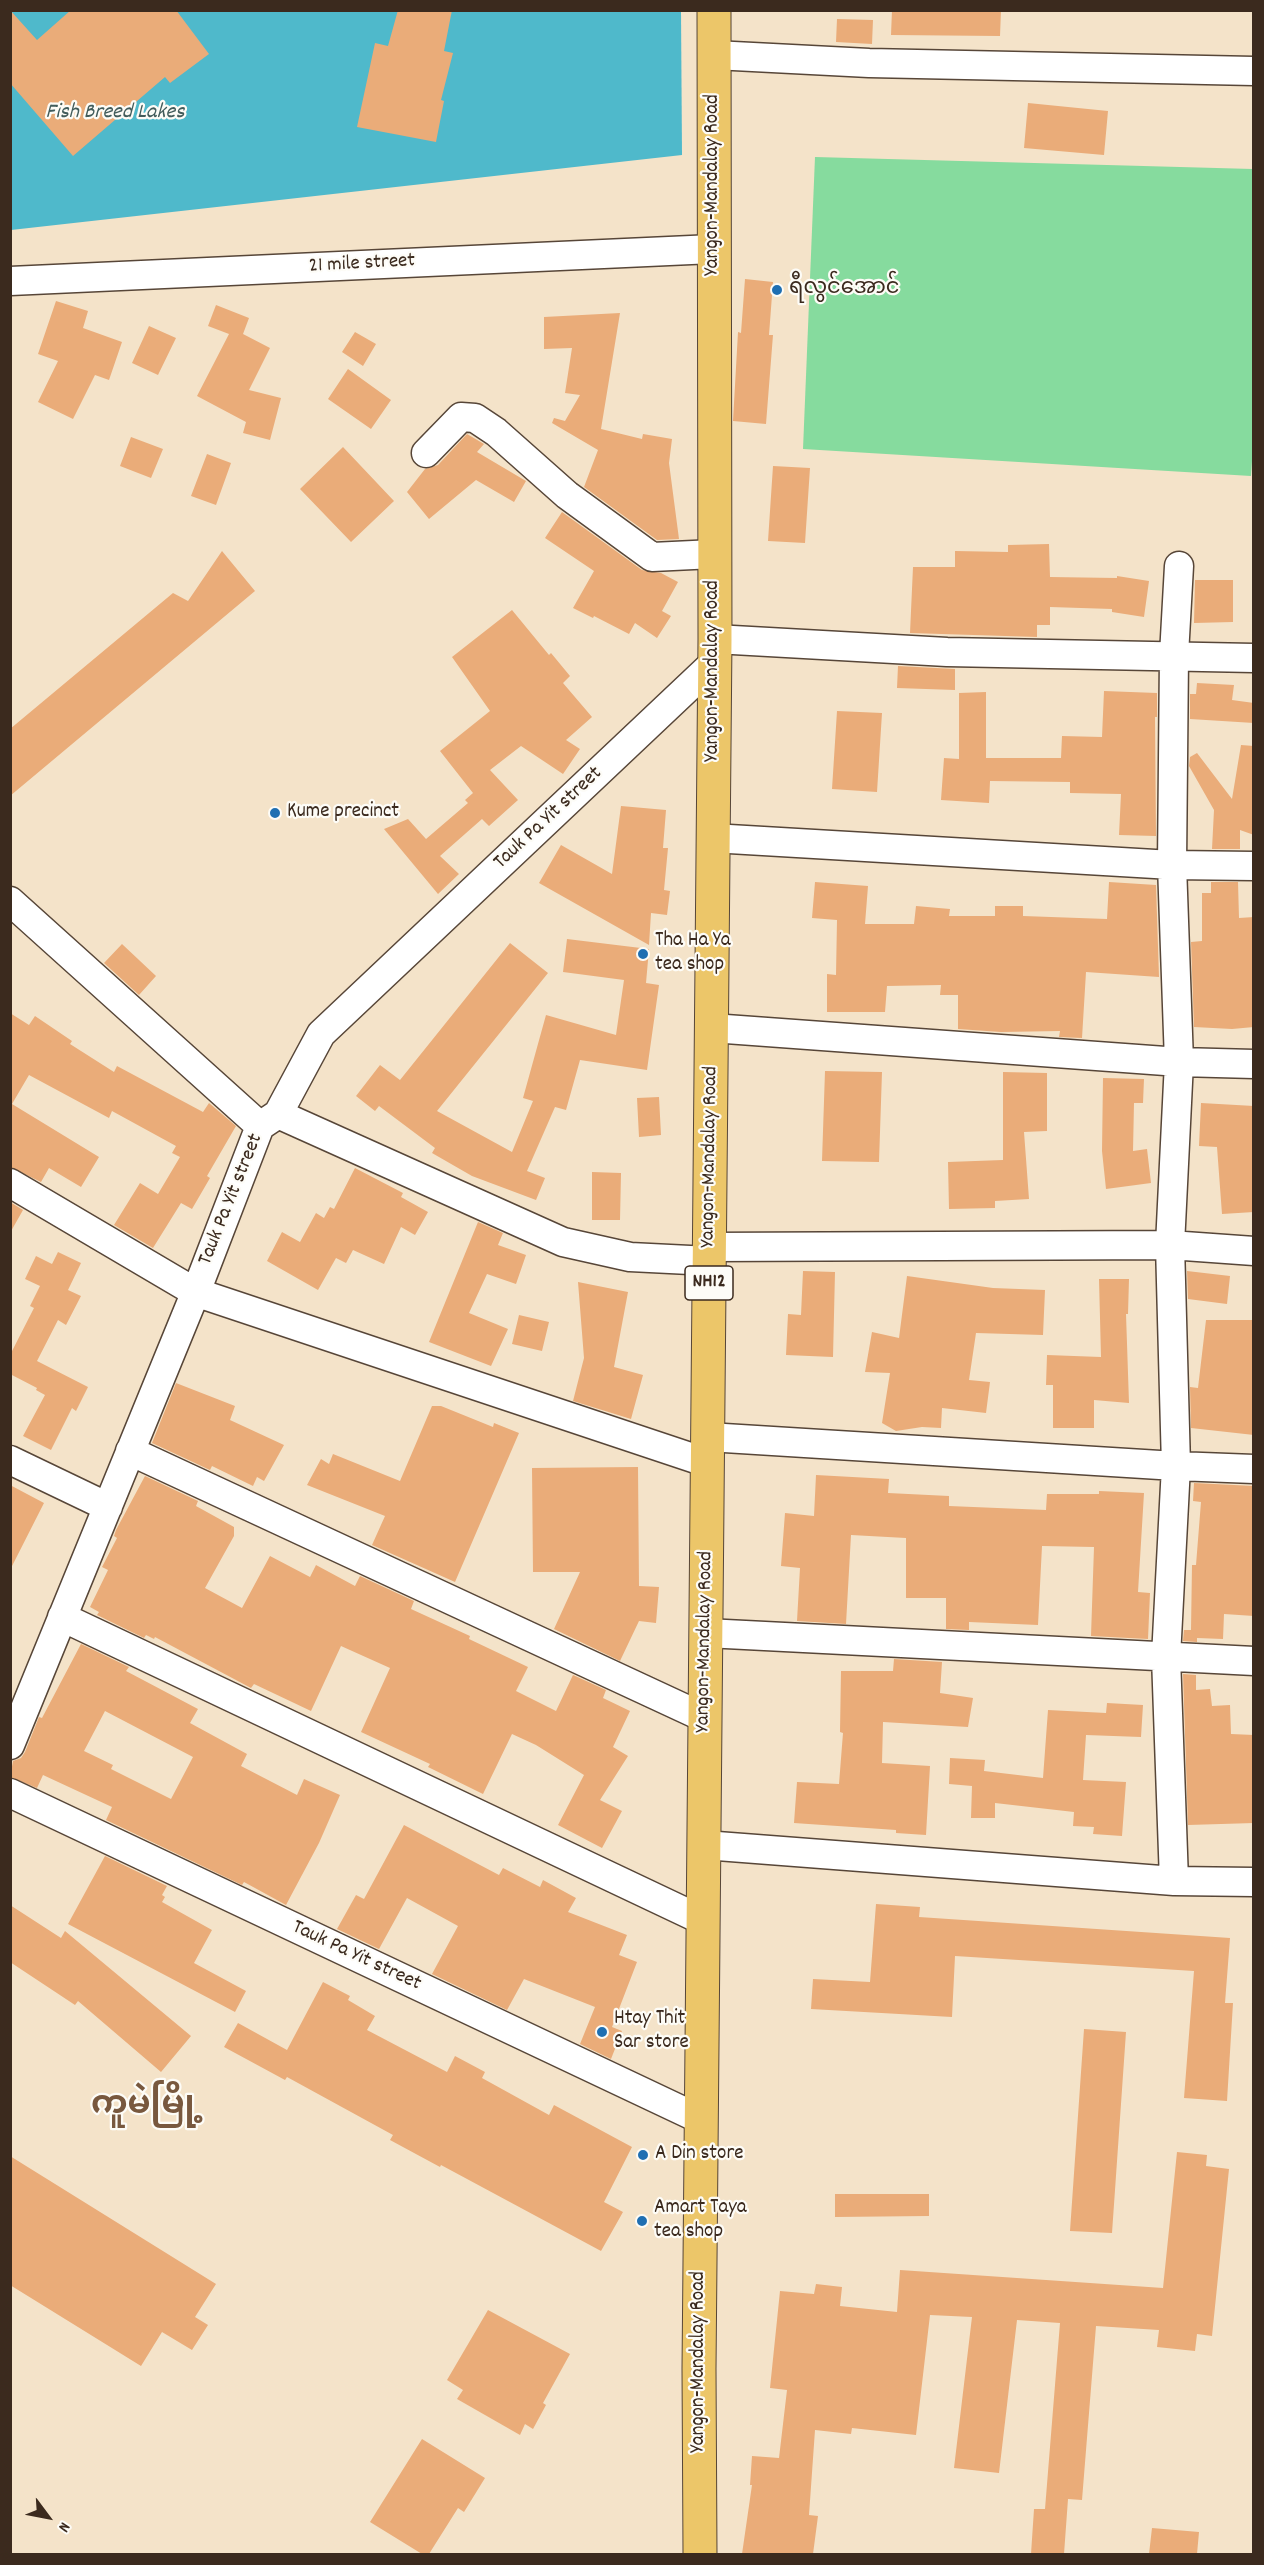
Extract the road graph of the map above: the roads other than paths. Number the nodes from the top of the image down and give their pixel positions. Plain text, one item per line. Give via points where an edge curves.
1 (708, 11) edge
2 (714, 55) junction
3 (1254, 71) edge
4 (713, 249) junction
5 (10, 281) edge
6 (426, 453) dead end
7 (714, 554) junction
8 (1179, 566) dead end
9 (715, 651) junction
10 (1174, 656) junction
11 (1254, 658) edge
12 (712, 838) junction
13 (1172, 866) junction
14 (1254, 866) edge
15 (10, 901) edge
16 (712, 1028) junction
17 (1179, 1062) junction
18 (1254, 1064) edge
19 (269, 1120) junction
20 (10, 1184) edge
21 (1170, 1245) junction
22 (1254, 1251) edge
23 (710, 1254) junction
24 (195, 1292) junction
25 (130, 1450) junction
26 (708, 1450) junction
27 (10, 1460) edge
28 (1176, 1466) junction
29 (1254, 1469) edge
30 (108, 1507) junction
31 (62, 1617) junction
32 (706, 1633) junction
33 (1166, 1657) junction
34 (1254, 1661) edge
35 (705, 1718) junction
36 (11, 1742) edge
37 (10, 1793) edge
38 (704, 1845) junction
39 (1174, 1881) junction
40 (1254, 1882) edge
41 (704, 1921) junction
42 (702, 2120) junction
43 (700, 2554) edge

1 - 2 highway, Yangon-Mandalay Road / NH12
2 - 3 street via 869,63
2 - 4 highway, Yangon-Mandalay Road / NH12
4 - 5 street, 21 mile street
4 - 7 highway, Yangon-Mandalay Road / NH12
6 - 7 street via 461,417 475,418 567,495 652,557
7 - 9 highway, Yangon-Mandalay Road / NH12
8 - 10 street
9 - 10 street
9 - 12 highway, Yangon-Mandalay Road / NH12
9 - 19 street, Tauk Pa Yit street via 321,1034
10 - 11 street
10 - 13 street
12 - 13 street
12 - 16 highway, Yangon-Mandalay Road / NH12
13 - 14 street
13 - 17 street
15 - 19 street
16 - 17 street
16 - 23 highway, Yangon-Mandalay Road / NH12
17 - 18 street
17 - 21 street
19 - 23 street via 563,1242 630,1257
19 - 24 street, Tauk Pa Yit street
20 - 24 street
21 - 22 street
21 - 23 street
21 - 28 street
23 - 26 highway, Yangon-Mandalay Road / NH12
24 - 25 street, Tauk Pa Yit street
24 - 26 street
25 - 30 street, Tauk Pa Yit street
25 - 35 street
26 - 28 street
26 - 32 highway, Yangon-Mandalay Road / NH12
27 - 30 street
28 - 29 street
28 - 33 street
30 - 31 street, Tauk Pa Yit street
31 - 36 street, Tauk Pa Yit street
31 - 41 street
32 - 33 street
32 - 35 highway, Yangon-Mandalay Road / NH12
33 - 34 street
33 - 39 street
35 - 38 highway, Yangon-Mandalay Road / NH12
37 - 42 street, Tauk Pa Yit street
38 - 39 street
38 - 41 highway, Yangon-Mandalay Road / NH12
39 - 40 street
41 - 42 highway, Yangon-Mandalay Road / NH12
42 - 43 highway, Yangon-Mandalay Road / NH12

